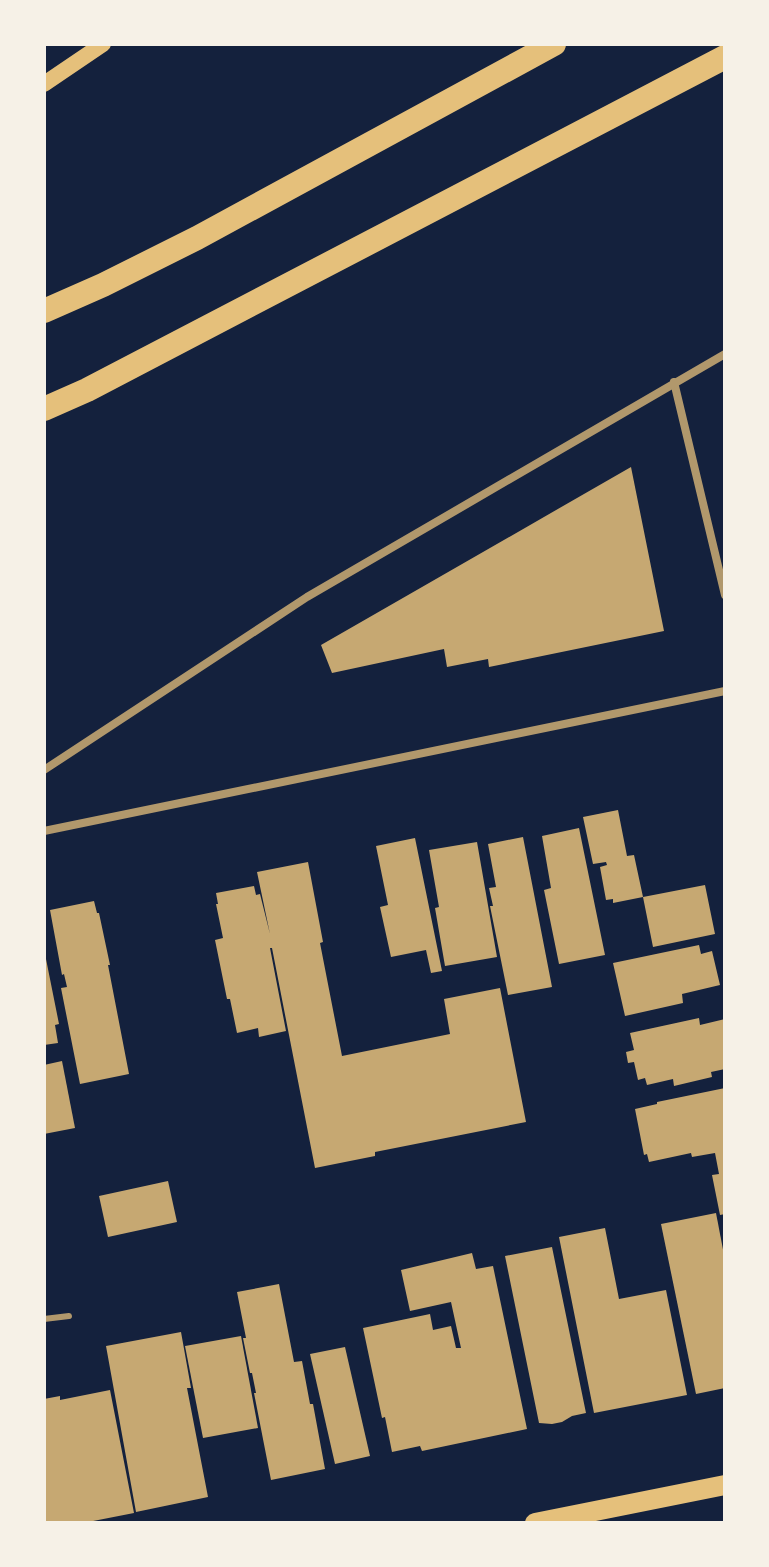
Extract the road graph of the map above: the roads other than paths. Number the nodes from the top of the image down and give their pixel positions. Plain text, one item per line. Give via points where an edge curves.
1 (103, 44) edge
2 (554, 44) edge
3 (725, 57) edge
4 (44, 84) edge
5 (44, 311) edge
6 (725, 354) edge
7 (674, 382) junction
8 (44, 409) edge
9 (725, 595) edge
10 (725, 691) edge
11 (44, 770) edge
12 (44, 831) edge
13 (69, 1316) dead end
14 (44, 1319) edge
15 (725, 1485) edge
16 (535, 1523) edge

1 - 4 main road
2 - 5 highway via 197,238
3 - 8 highway
6 - 7 street
7 - 9 street
7 - 11 street via 307,597
10 - 12 street
13 - 14 lane
15 - 16 main road

